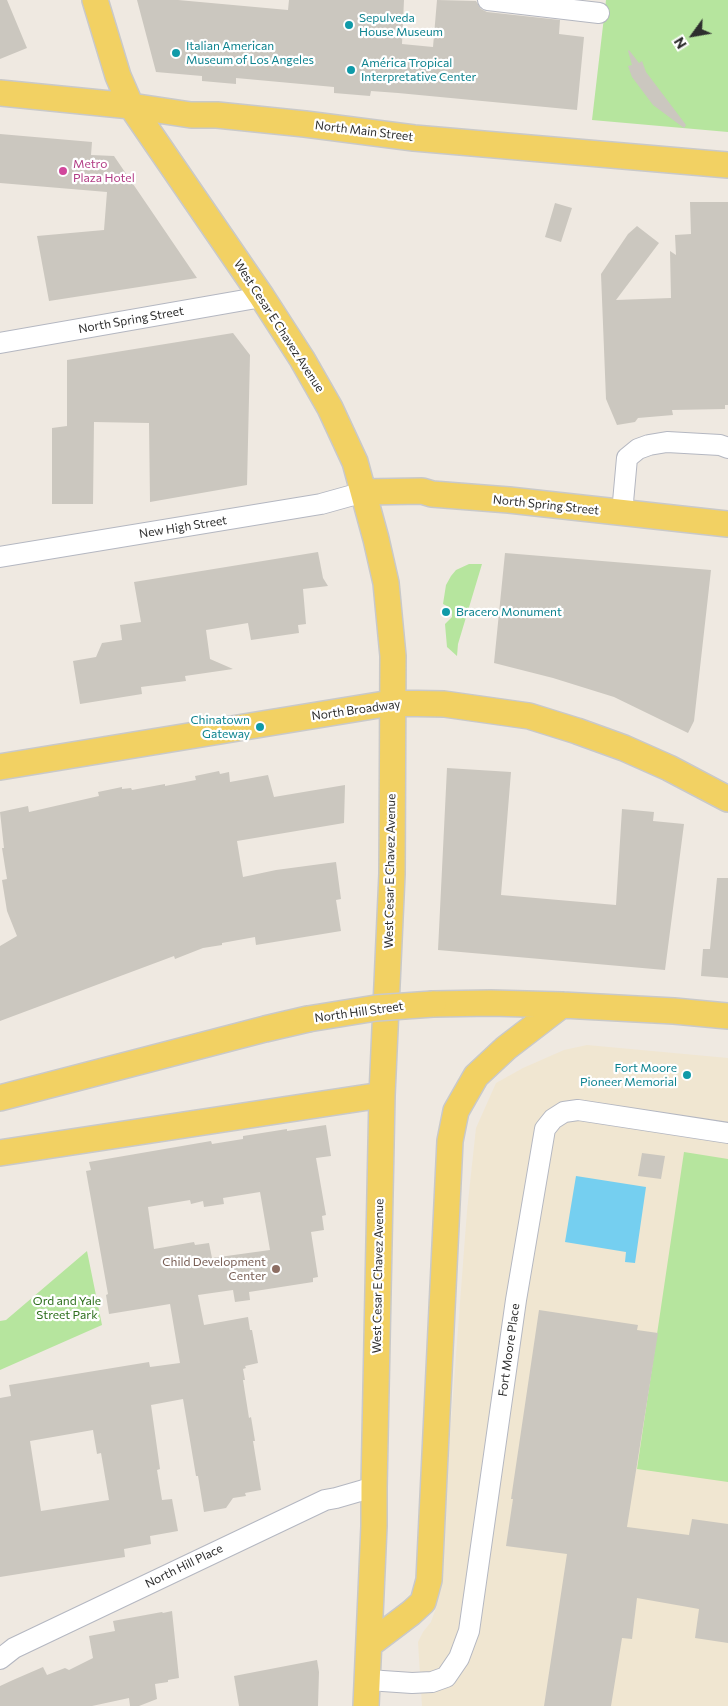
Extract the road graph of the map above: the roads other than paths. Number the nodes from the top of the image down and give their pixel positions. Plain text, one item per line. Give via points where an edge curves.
1 (95, 0) edge
2 (488, 0) edge
3 (599, 13) dead end
4 (0, 93) edge
5 (131, 106) junction
6 (728, 165) edge
7 (262, 297) junction
8 (0, 343) edge
9 (728, 448) edge
10 (364, 492) junction
11 (622, 513) junction
12 (728, 524) edge
13 (0, 557) edge
14 (392, 703) junction
15 (0, 768) edge
16 (728, 799) edge
17 (562, 1005) junction
18 (728, 1016) edge
19 (382, 1095) junction
20 (0, 1098) edge
21 (728, 1133) edge
22 (0, 1153) edge
23 (374, 1487) junction
24 (370, 1644) junction
25 (0, 1659) edge
26 (368, 1680) junction
27 (366, 1706) edge

1 - 5 main road, West Cesar E Chavez Avenue via 118,76
2 - 3 street
4 - 5 main road, North Main Street
5 - 6 main road, North Main Street via 431,139
5 - 7 main road, West Cesar E Chavez Avenue
7 - 8 street, North Spring Street
7 - 10 main road, West Cesar E Chavez Avenue via 330,408 355,462
9 - 11 street via 667,442 638,449 627,458
10 - 11 main road, North Spring Street via 422,491
10 - 13 street, New High Street via 313,505
10 - 14 main road, West Cesar E Chavez Avenue via 386,582 393,656
11 - 12 main road, North Spring Street
14 - 15 main road, North Broadway
14 - 16 main road, North Broadway via 444,704 529,716 624,748
14 - 19 main road, West Cesar E Chavez Avenue via 392,874
17 - 18 main road, North Hill Street
17 - 20 main road, North Hill Street, bridge via 433,1004 376,1008 308,1019
17 - 24 main road via 476,1076 456,1111 450,1141 429,1580 423,1602
19 - 22 main road
19 - 23 main road, West Cesar E Chavez Avenue
21 - 26 street, Fort Moore Place via 578,1110 564,1112 545,1129 516,1300 468,1631 458,1658 446,1677 412,1683
23 - 24 main road, West Cesar E Chavez Avenue
23 - 25 street, North Hill Place via 324,1500 14,1648
24 - 26 main road, West Cesar E Chavez Avenue
26 - 27 main road, West Cesar E Chavez Avenue

